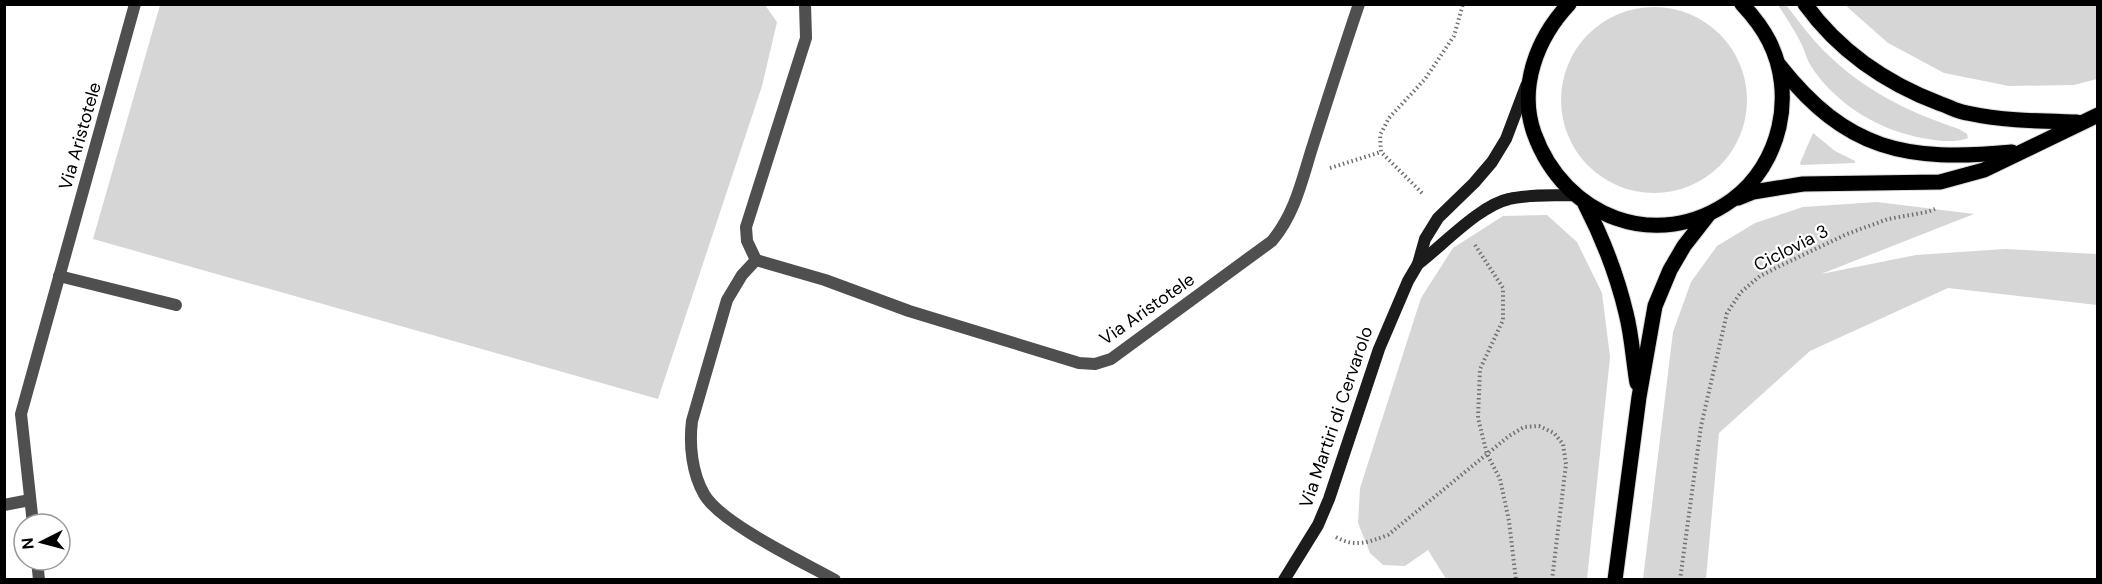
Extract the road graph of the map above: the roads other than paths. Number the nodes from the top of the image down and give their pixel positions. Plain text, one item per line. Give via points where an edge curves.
1 (135, 4) edge
2 (805, 4) edge
3 (1359, 4) edge
4 (1569, 4) edge
5 (1742, 4) edge
6 (1805, 4) edge
7 (1778, 64) junction
8 (1531, 73) junction
9 (2097, 114) edge
10 (2080, 122) junction
11 (2021, 151) junction
12 (1580, 200) junction
13 (1732, 200) junction
14 (1709, 213) junction
15 (756, 260) junction
16 (1418, 264) junction
17 (59, 276) junction
18 (176, 305) dead end
19 (1639, 398) junction
20 (30, 500) junction
21 (4, 506) edge
22 (32, 512) edge
23 (835, 579) edge
24 (1284, 579) edge
25 (1615, 579) edge

1 - 17 street, Via Aristotele
2 - 15 street via 806,38 747,227 747,241
3 - 15 street, Via Aristotele via 1294,208 1283,229 1111,359 1079,363
4 - 8 main road via 1545,35
5 - 7 main road via 1757,20
6 - 10 main road via 1843,47 1889,79 1924,97 1965,113
7 - 11 main road via 1821,111 1869,141 1944,156
7 - 13 main road via 1783,107 1779,129 1762,168
8 - 12 main road via 1528,100 1541,153 1555,176
8 - 16 main road, Via Martiri di Cervarolo via 1506,139 1474,183 1438,218 1425,239
9 - 10 main road
10 - 11 main road
11 - 13 main road via 1984,170 1940,182 1803,184 1753,192
12 - 14 main road via 1604,214 1646,225 1678,223
12 - 16 main road, Via Martiri di Cervarolo via 1507,199 1476,216
12 - 19 main road via 1603,241 1620,288
13 - 14 main road
14 - 19 main road via 1670,270 1655,306
15 - 23 street via 727,300 692,422 690,436 697,478 704,495 718,511
16 - 24 main road, Via Martiri di Cervarolo via 1379,349 1318,525
17 - 18 street
17 - 20 street, Via Aristotele via 21,414
19 - 25 main road
20 - 21 street
20 - 22 street, Via Aristotele

